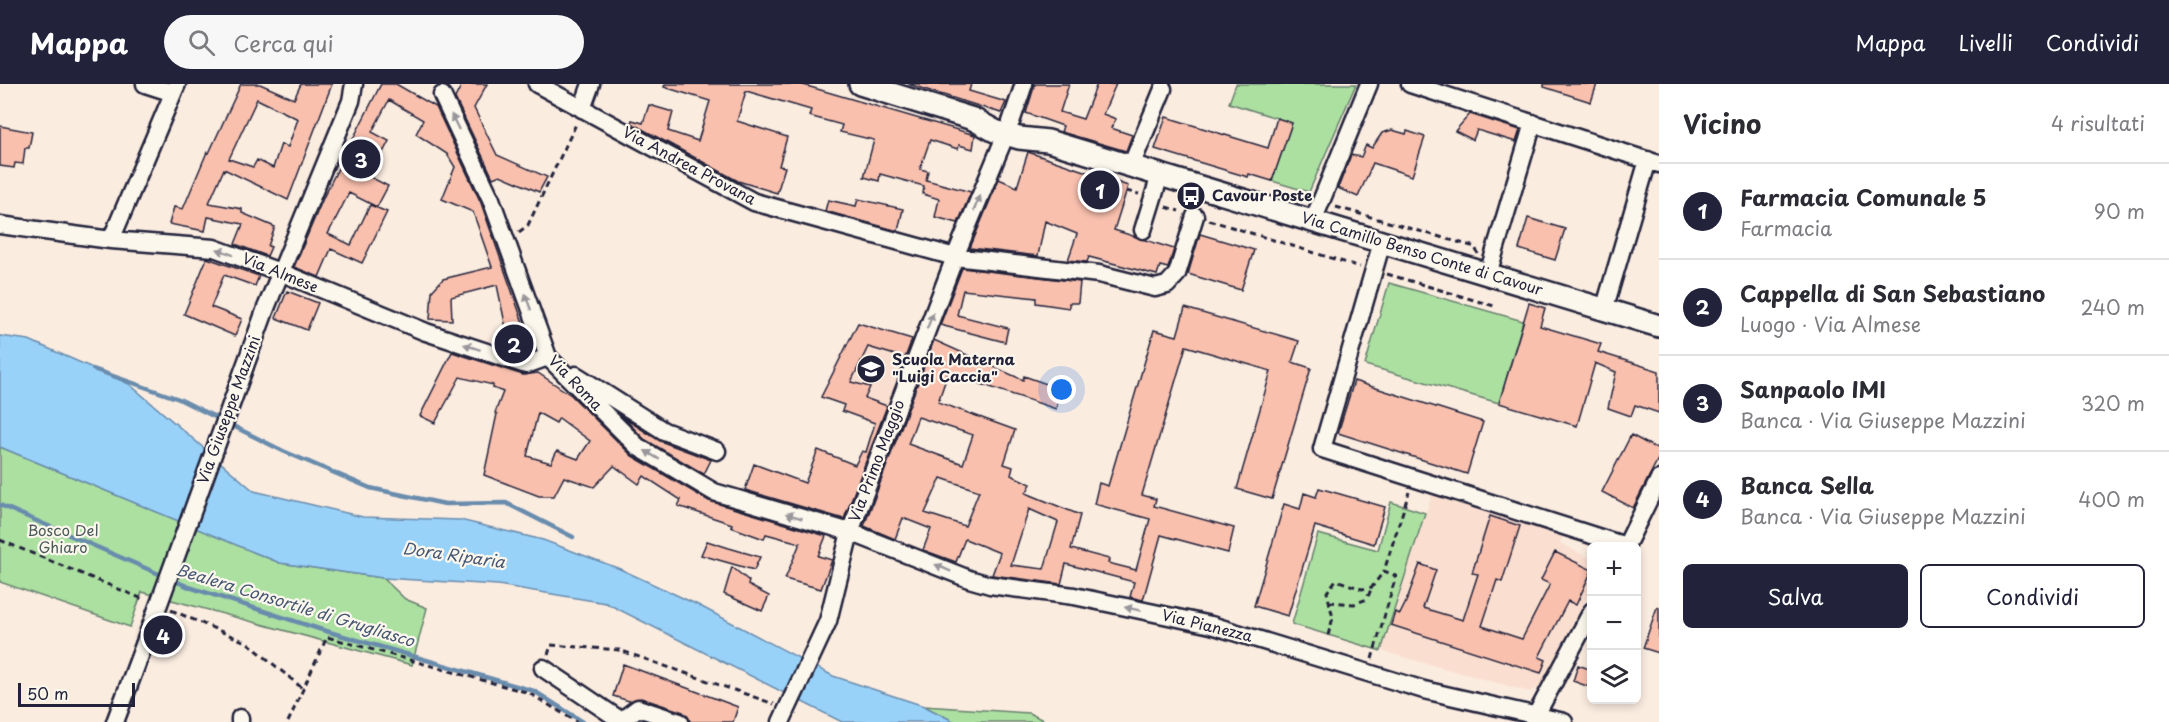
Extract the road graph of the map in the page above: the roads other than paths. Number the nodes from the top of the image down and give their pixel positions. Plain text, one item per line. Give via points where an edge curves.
1 (145, 84) edge
2 (354, 84) edge
3 (366, 84) edge
4 (537, 84) edge
5 (591, 84) edge
6 (860, 84) edge
7 (1024, 84) edge
8 (1369, 84) edge
9 (1410, 84) edge
10 (175, 89) edge
11 (1163, 89) dead end
12 (442, 95) dead end
13 (351, 101) junction
14 (582, 109) junction
15 (1533, 123) junction
16 (1008, 128) junction
17 (1653, 162) edge
18 (1131, 166) junction
19 (1160, 175) junction
20 (1195, 216) road end
21 (1313, 221) junction
22 (0, 225) edge
23 (1143, 230) dead end
24 (111, 240) junction
25 (1382, 242) junction
26 (955, 256) junction
27 (280, 272) junction
28 (1488, 274) junction
29 (1604, 310) junction
30 (1659, 327) edge
31 (548, 357) junction
32 (717, 451) dead end
33 (1659, 479) edge
34 (850, 532) junction
35 (1613, 542) edge
36 (1628, 542) edge
37 (1587, 620) edge
38 (543, 668) road end
39 (1535, 717) junction
40 (623, 721) edge
41 (116, 722) edge
42 (680, 722) edge
43 (781, 722) edge
44 (1564, 722) edge

1 - 10 street
2 - 13 street, Via Giuseppe Mazzini
3 - 13 street, Via Giuseppe Mazzini
4 - 14 street, Via Andrea Provana
5 - 14 street
6 - 16 main road, Via Camillo Benso Conte di Cavour via 973,119 999,119
7 - 16 street, Via Primo Maggio
8 - 21 street
9 - 15 street
10 - 24 street
11 - 18 street
31 -> 12 street, Via Roma via 491,199
13 - 27 street, Via Giuseppe Mazzini
14 - 26 street, Via Andrea Provana via 754,202
15 - 17 street
15 - 28 street
16 - 18 main road, Via Camillo Benso Conte di Cavour via 1023,126 1047,141
26 -> 16 street, Via Primo Maggio
17 - 29 street
18 - 19 main road, Via Camillo Benso Conte di Cavour
19 - 21 main road, Via Camillo Benso Conte di Cavour
19 - 23 street
20 - 26 street, Via Andrea Provana via 1177,274 1167,285 1155,288 1099,274
21 - 25 main road, Via Camillo Benso Conte di Cavour
22 - 24 street, Via Almese
27 -> 24 street, Via Almese via 214,248
25 - 28 main road, Via Camillo Benso Conte di Cavour
25 - 35 street via 1322,448
34 -> 26 street, Via Primo Maggio
31 -> 27 street, Via Almese via 526,365 426,332
27 - 41 street, Via Giuseppe Mazzini, bridge
28 - 29 main road, Via Camillo Benso Conte di Cavour
29 - 30 main road, Via Camillo Benso Conte di Cavour
31 - 32 street via 664,431
34 -> 31 street, Via Roma via 708,489 638,447
33 - 36 street
39 -> 34 street, Via Pianezza via 1424,690 1211,625 1074,596 990,585
34 - 43 street, Via Primo Maggio via 828,621
37 - 39 street
38 - 40 street
39 - 44 street, Via Pianezza
40 - 42 street via 638,708

